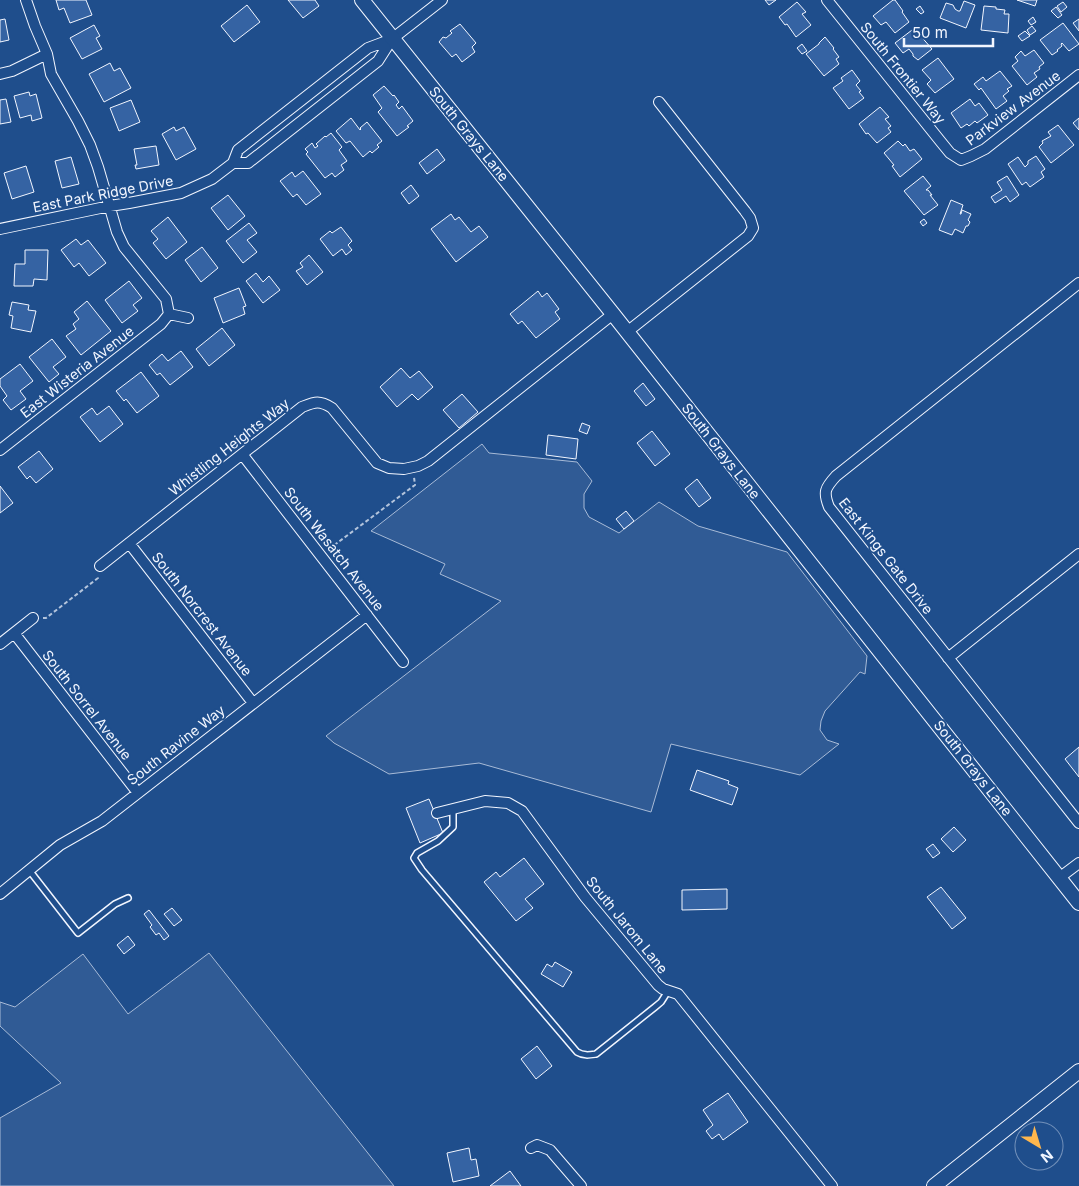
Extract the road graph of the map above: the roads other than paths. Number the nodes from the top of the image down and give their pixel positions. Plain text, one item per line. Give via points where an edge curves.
1 (26, 0) edge
2 (362, 0) edge
3 (442, 0) edge
4 (827, 0) edge
5 (392, 39) junction
6 (47, 54) junction
7 (0, 74) edge
8 (1079, 75) edge
9 (659, 102) dead end
10 (961, 160) joint
11 (234, 163) junction
12 (110, 206) junction
13 (0, 229) edge
14 (1079, 284) edge
15 (169, 314) junction
16 (613, 314) junction
17 (188, 318) dead end
18 (627, 332) junction
19 (0, 450) edge
20 (242, 454) junction
21 (129, 543) junction
22 (1079, 554) edge
23 (100, 566) road end
24 (366, 614) junction
25 (33, 618) road end
26 (14, 633) junction
27 (0, 644) edge
28 (948, 658) junction
29 (403, 662) dead end
30 (253, 703) junction
31 (138, 792) junction
32 (453, 809) junction
33 (437, 813) dead end
34 (1079, 824) edge
35 (1079, 863) edge
36 (29, 870) junction
37 (1059, 878) junction
38 (0, 894) edge
39 (128, 898) dead end
40 (1079, 903) edge
41 (668, 991) junction
42 (1079, 1071) edge
43 (531, 1148) dead end
44 (581, 1186) edge
45 (832, 1186) edge
46 (934, 1186) edge

1 - 6 street
2 - 5 street, South Grays Lane
3 - 5 street, East Park Ridge Drive
4 - 10 street, South Frontier Way via 950,153
5 - 11 street, East Park Ridge Drive via 368,48 238,150
5 - 11 street, East Park Ridge Drive via 378,61 248,163
5 - 16 street, South Grays Lane
6 - 7 street
6 - 12 street via 51,74 90,145
8 - 10 street, Parkview Avenue via 985,149
9 - 18 street via 745,211 753,228 748,236
11 - 12 street, East Park Ridge Drive via 212,179 181,193
12 - 13 street, East Park Ridge Drive
12 - 15 street via 124,247 166,300
14 - 28 street, East Kings Gate Drive via 827,485 825,497 829,507
15 - 17 street
15 - 19 street, East Wisteria Avenue via 161,324
16 - 18 street, South Grays Lane
16 - 20 street, Whistling Heights Way via 418,466 389,468 377,463 341,418 323,403 302,407
18 - 37 street, South Grays Lane
20 - 21 street, Whistling Heights Way
20 - 24 street, South Wasatch Avenue
21 - 23 street, Whistling Heights Way
21 - 30 street, South Norcrest Avenue
22 - 28 street
24 - 29 street, South Wasatch Avenue
24 - 30 street, South Ravine Way
25 - 26 street
26 - 27 street
26 - 31 street, South Sorrel Avenue
28 - 34 street, East Kings Gate Drive
30 - 31 street, South Ravine Way
31 - 36 street, South Ravine Way via 102,821 60,845
32 - 33 street, South Jarom Lane
32 - 41 street, South Jarom Lane via 486,801 508,803 522,811 585,897 658,985
32 - 41 lane via 453,827 414,858 577,1052 596,1054 661,1002
35 - 37 street
36 - 38 street, South Ravine Way
36 - 39 lane via 78,933 115,904
37 - 40 street, South Grays Lane
41 - 45 street, South Jarom Lane via 678,994
42 - 46 street
43 - 44 street via 537,1146 550,1150

